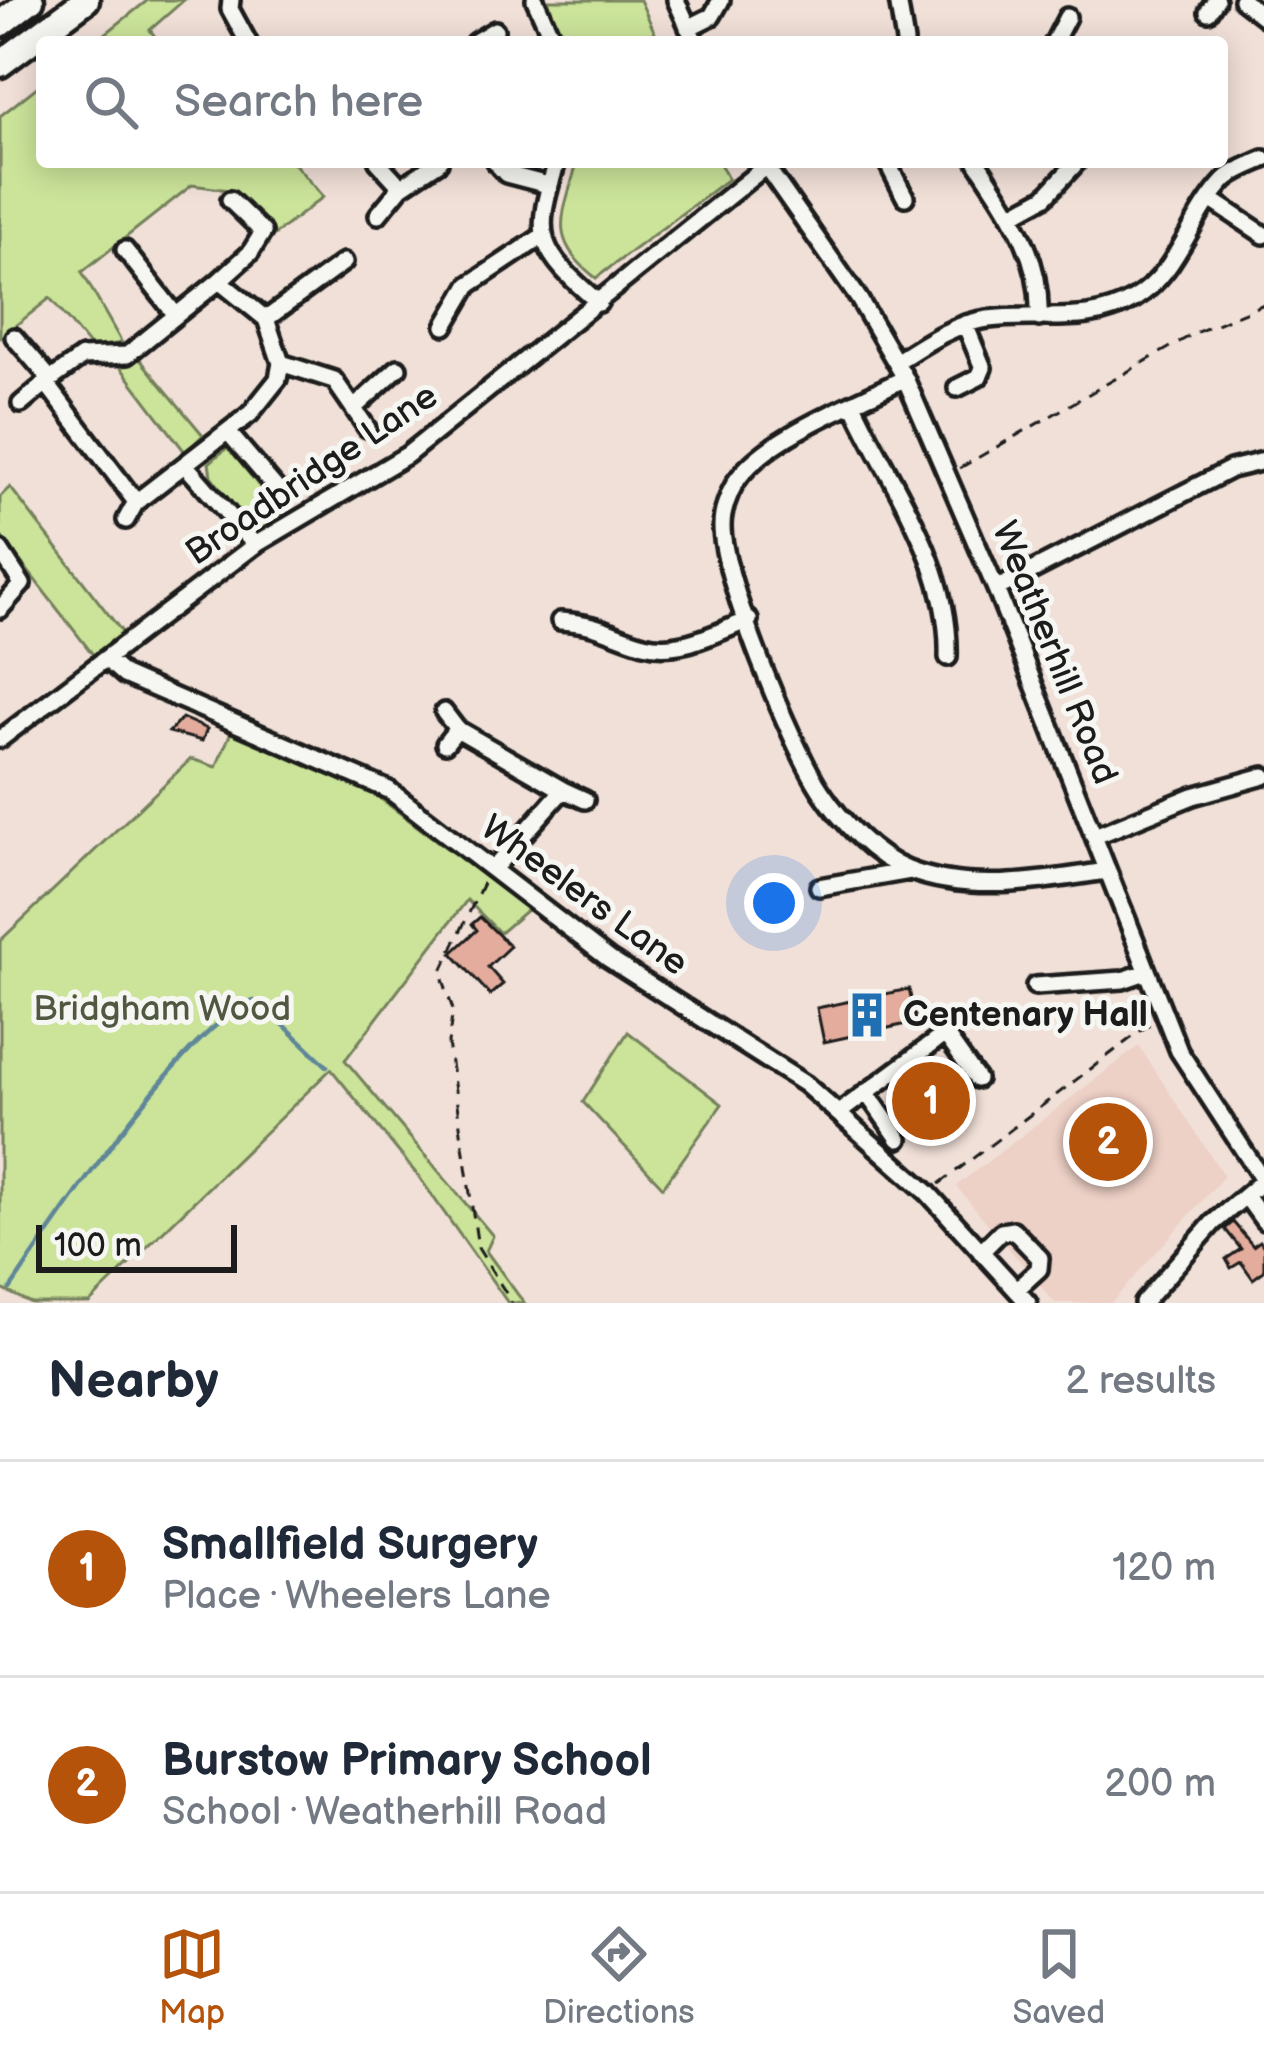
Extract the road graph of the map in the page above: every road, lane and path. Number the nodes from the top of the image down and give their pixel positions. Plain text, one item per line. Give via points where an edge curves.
1 (31, 0) edge
2 (86, 0) edge
3 (231, 0) edge
4 (535, 0) edge
5 (676, 0) edge
6 (722, 0) edge
7 (898, 0) edge
8 (1242, 0) edge
9 (1067, 17) dead end
10 (1264, 17) edge
11 (0, 24) edge
12 (495, 30) dead end
13 (692, 35) edge
14 (38, 36) edge
15 (245, 36) edge
16 (485, 36) edge
17 (551, 36) edge
18 (904, 36) edge
19 (1057, 36) edge
20 (36, 37) edge
21 (0, 64) edge
22 (1264, 159) edge
23 (384, 168) edge
24 (430, 168) edge
25 (500, 168) edge
26 (555, 168) edge
27 (759, 168) edge
28 (767, 168) edge
29 (890, 168) edge
30 (981, 168) edge
31 (1072, 168) edge
32 (548, 185) junction
33 (400, 187) junction
34 (905, 197) dead end
35 (1210, 199) junction
36 (230, 200) dead end
37 (378, 215) dead end
38 (1012, 215) junction
39 (1264, 235) edge
40 (541, 237) junction
41 (125, 250) dead end
42 (344, 262) dead end
43 (219, 280) junction
44 (598, 303) junction
45 (1264, 304) edge
46 (175, 314) junction
47 (1039, 318) junction
48 (266, 320) junction
49 (964, 324) junction
50 (446, 326) dead end
51 (14, 337) dead end
52 (281, 362) junction
53 (398, 368) dead end
54 (901, 370) junction
55 (48, 382) junction
56 (957, 388) dead end
57 (21, 404) dead end
58 (854, 404) junction
59 (354, 408) junction
60 (367, 428) dead end
61 (229, 432) junction
62 (1264, 460) edge
63 (187, 467) junction
64 (948, 473) junction
65 (280, 494) dead end
66 (136, 502) junction
67 (126, 520) dead end
68 (255, 545) junction
69 (0, 550) edge
70 (996, 589) junction
71 (0, 609) edge
72 (749, 620) junction
73 (560, 621) dead end
74 (948, 657) dead end
75 (107, 660) junction
76 (444, 712) dead end
77 (457, 729) junction
78 (0, 739) edge
79 (445, 744) dead end
80 (1264, 776) edge
81 (563, 790) junction
82 (584, 800) dead end
83 (1095, 836) junction
84 (495, 867) junction
85 (910, 871) junction
86 (1106, 871) junction
87 (819, 887) dead end
88 (1146, 972) junction
89 (1035, 986) dead end
90 (1163, 1014) junction
91 (977, 1079) dead end
92 (866, 1092) junction
93 (840, 1112) junction
94 (899, 1139) dead end
95 (1264, 1180) edge
96 (928, 1192) junction
97 (1246, 1196) junction
98 (1264, 1221) edge
99 (981, 1252) junction
100 (1022, 1296) edge
101 (512, 1303) edge
102 (1143, 1303) edge

1 - 11 highway
2 - 14 highway
3 - 15 street
4 - 17 street
5 - 13 street
6 - 13 street
7 - 18 street
8 - 10 street
9 - 19 street
12 - 16 street
20 - 21 highway
22 - 35 street via 1226,178
23 - 33 street
24 - 33 street
25 - 32 street
26 - 32 street
27 - 44 street, Broadbridge Lane
28 - 54 street, Weatherhill Road
29 - 34 street
30 - 38 street
31 - 38 street via 1046,196
32 - 40 street
33 - 37 street
35 - 39 street
35 - 47 street via 1169,267 1136,298 1088,317
36 - 43 street via 262,232
38 - 47 street via 1038,273
40 - 44 street via 552,261
40 - 50 street via 469,285
41 - 46 street
42 - 48 street via 321,288
43 - 46 street
43 - 48 street
44 - 68 street, Broadbridge Lane via 407,455
45 - 64 path via 1195,333
46 - 55 street via 127,355 82,357
47 - 49 street
48 - 52 street
49 - 54 street
49 - 56 street via 982,368
51 - 55 street
52 - 59 street via 334,380
52 - 61 street via 270,396
53 - 59 street
54 - 58 street
54 - 64 street, Weatherhill Road
55 - 57 street
55 - 66 street
58 - 72 street via 782,442 736,481 722,526
58 - 74 street via 936,574 949,618
59 - 60 street
61 - 63 street
61 - 65 street
62 - 70 street via 1231,469
63 - 66 street
63 - 68 street
64 - 70 street, Weatherhill Road
66 - 67 street
68 - 75 street, Broadbridge Lane
69 - 71 street via 22,584
70 - 83 street, Weatherhill Road
72 - 73 street via 668,646
72 - 85 street via 822,792 880,855
75 - 78 street, Broadbridge Lane
75 - 84 street, Wheelers Lane via 124,675 370,778
76 - 77 street
77 - 79 street
77 - 81 street
80 - 83 street
81 - 82 street
81 - 84 street
83 - 86 street, Weatherhill Road
84 - 93 street, Wheelers Lane via 599,952
84 - 101 path via 442,968 479,1254
85 - 86 street via 1022,884
85 - 87 street
86 - 88 street, Weatherhill Road
88 - 89 street
88 - 90 street, Weatherhill Road
90 - 95 street, Weatherhill Road via 1179,1052
90 - 96 path
91 - 92 street via 945,1034
92 - 93 street
92 - 94 street
93 - 96 street, Wheelers Lane
95 - 97 street
96 - 99 street, Wheelers Lane
97 - 98 street
97 - 102 street
99 - 100 street, Wheelers Lane
99 - 100 street via 1013,1230 1040,1258

